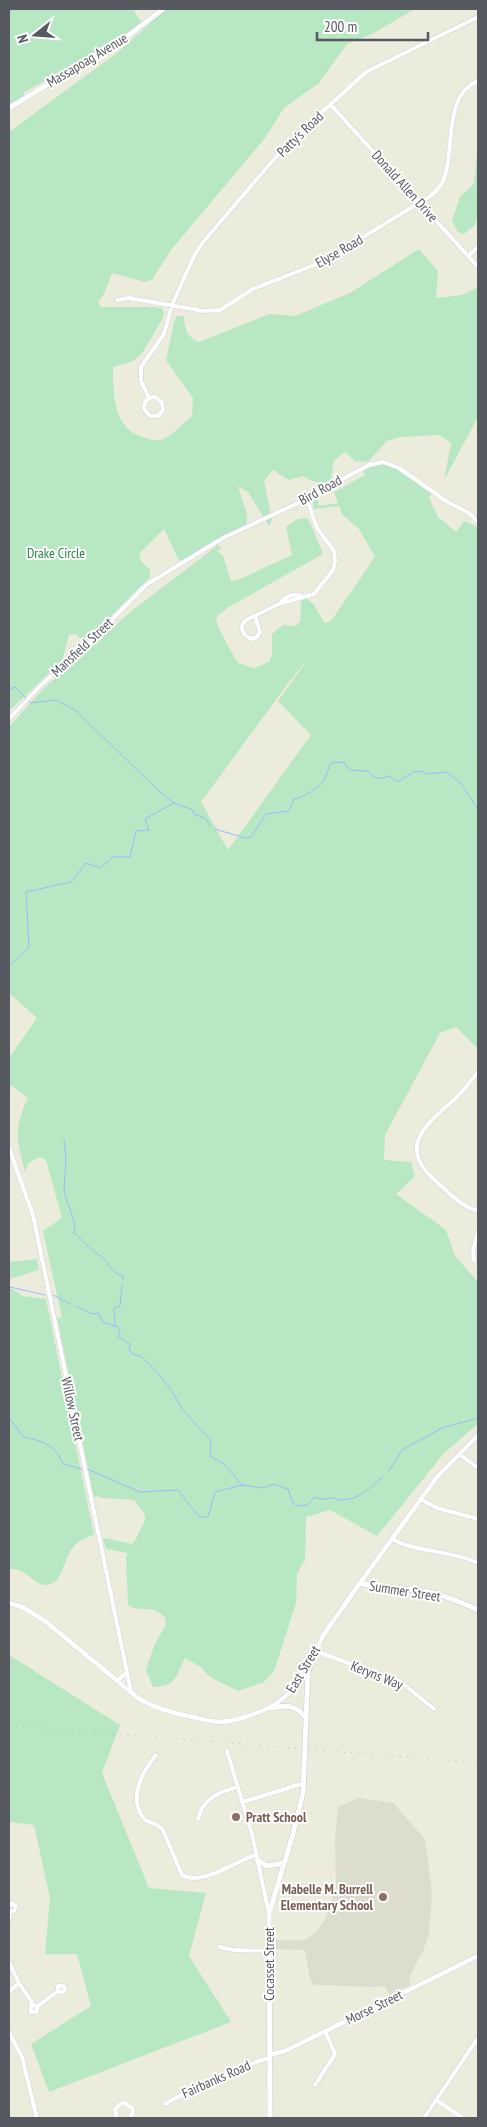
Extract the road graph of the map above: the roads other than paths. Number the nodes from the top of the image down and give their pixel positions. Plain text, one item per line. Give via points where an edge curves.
1 (162, 9) edge
2 (478, 17) edge
3 (478, 81) edge
4 (331, 105) junction
5 (9, 108) edge
6 (419, 202) junction
7 (478, 247) edge
8 (468, 256) junction
9 (478, 267) edge
10 (117, 300) dead end
11 (172, 305) junction
12 (149, 398) junction
13 (306, 498) junction
14 (478, 522) edge
15 (158, 577) joint
16 (256, 616) junction
17 (9, 720) edge
18 (478, 1072) edge
19 (9, 1148) edge
20 (478, 1212) edge
21 (478, 1231) edge
22 (474, 1260) dead end
23 (478, 1435) edge
24 (459, 1454) junction
25 (478, 1468) edge
26 (420, 1499) junction
27 (478, 1519) edge
28 (392, 1539) junction
29 (478, 1563) edge
30 (360, 1583) junction
31 (9, 1603) edge
32 (478, 1610) edge
33 (315, 1651) junction
34 (309, 1665) junction
35 (127, 1672) junction
36 (117, 1681) junction
37 (131, 1692) junction
38 (271, 1708) junction
39 (434, 1709) dead end
40 (305, 1717) junction
41 (227, 1751) dead end
42 (156, 1755) dead end
43 (304, 1783) junction
44 (238, 1787) junction
45 (243, 1802) junction
46 (198, 1819) dead end
47 (256, 1857) junction
48 (284, 1863) junction
49 (9, 1909) edge
50 (269, 1914) junction
51 (9, 1921) edge
52 (220, 1947) dead end
53 (269, 1951) junction
54 (478, 1956) edge
55 (9, 1962) edge
56 (19, 1984) junction
57 (58, 1991) dead end
58 (9, 1992) edge
59 (325, 2031) junction
60 (9, 2032) edge
61 (478, 2038) edge
62 (472, 2048) junction
63 (478, 2049) edge
64 (269, 2057) junction
65 (315, 2085) dead end
66 (436, 2100) junction
67 (165, 2104) dead end
68 (115, 2117) edge
69 (36, 2118) edge
70 (130, 2118) edge
71 (270, 2118) edge
72 (424, 2118) edge
73 (463, 2118) edge

1 - 5 main road, Massapoag Avenue via 130,35
2 - 4 street, Patty's Road via 371,69
3 - 6 street, Elyse Road via 464,90 456,104 442,184
4 - 6 street, Donald Allen Drive
4 - 11 street, Patty's Road via 287,144 203,242
6 - 8 street, Donald Allen Drive
6 - 11 street, Elyse Road via 322,262 253,289 224,308 208,311
7 - 8 street
8 - 9 street, Donald Allen Drive
10 - 11 street, Elyse Road via 129,298
11 - 12 street, Patty's Road via 164,334 141,368 141,381
12 - 12 street via 144,404 145,411 150,416 158,416 163,404 157,398
13 - 14 street, Bird Road via 369,464 383,462 405,471
13 - 15 street, Bird Road via 223,538
13 - 16 street via 316,526 333,549 336,560 333,570 318,591 303,597 292,595
15 - 17 street, Mansfield Street via 128,601 101,632
16 - 16 street via 244,621 242,626 243,632 251,638 260,632
18 - 20 street via 424,1128 416,1152 424,1171
19 - 35 street, Willow Street via 33,1215
21 - 22 street
23 - 24 street, East Street
24 - 25 street
24 - 26 street, East Street
26 - 27 street via 437,1508
26 - 28 street, East Street
28 - 29 street
28 - 30 street, East Street
30 - 32 main road, Summer Street via 424,1591
30 - 33 main road, East Street
31 - 36 street, East Street via 40,1618
33 - 34 main road, East Street
33 - 39 street, Keryns Way via 401,1682
34 - 38 street, East Street via 291,1692
34 - 40 main road, Cocasset Street
35 - 36 street
35 - 37 street, Willow Street
36 - 37 street, East Street
37 - 38 street, East Street via 155,1708 217,1722 237,1720
38 - 40 main road via 292,1706
40 - 43 main road, Cocasset Street
41 - 44 street
42 - 47 street via 140,1783 137,1805 143,1818 163,1830 182,1875 193,1878
43 - 45 street
43 - 48 main road, Cocasset Street
44 - 45 street
44 - 46 street via 210,1798
45 - 47 street
47 - 48 main road via 270,1866
47 - 50 street
48 - 50 main road, Cocasset Street
49 - 51 street
50 - 53 main road, Cocasset Street
52 - 53 street
53 - 64 main road, Cocasset Street
54 - 59 street, Morse Street
55 - 56 street
56 - 57 street via 35,2005
56 - 58 street
59 - 64 street, Morse Street
59 - 65 street via 335,2054
60 - 69 street via 22,2057
61 - 62 street
62 - 63 street
62 - 66 street
64 - 67 street, Fairbanks Road
64 - 71 main road, Cocasset Street
66 - 72 street
66 - 73 street
68 - 70 street via 116,2107 124,2103 132,2108

